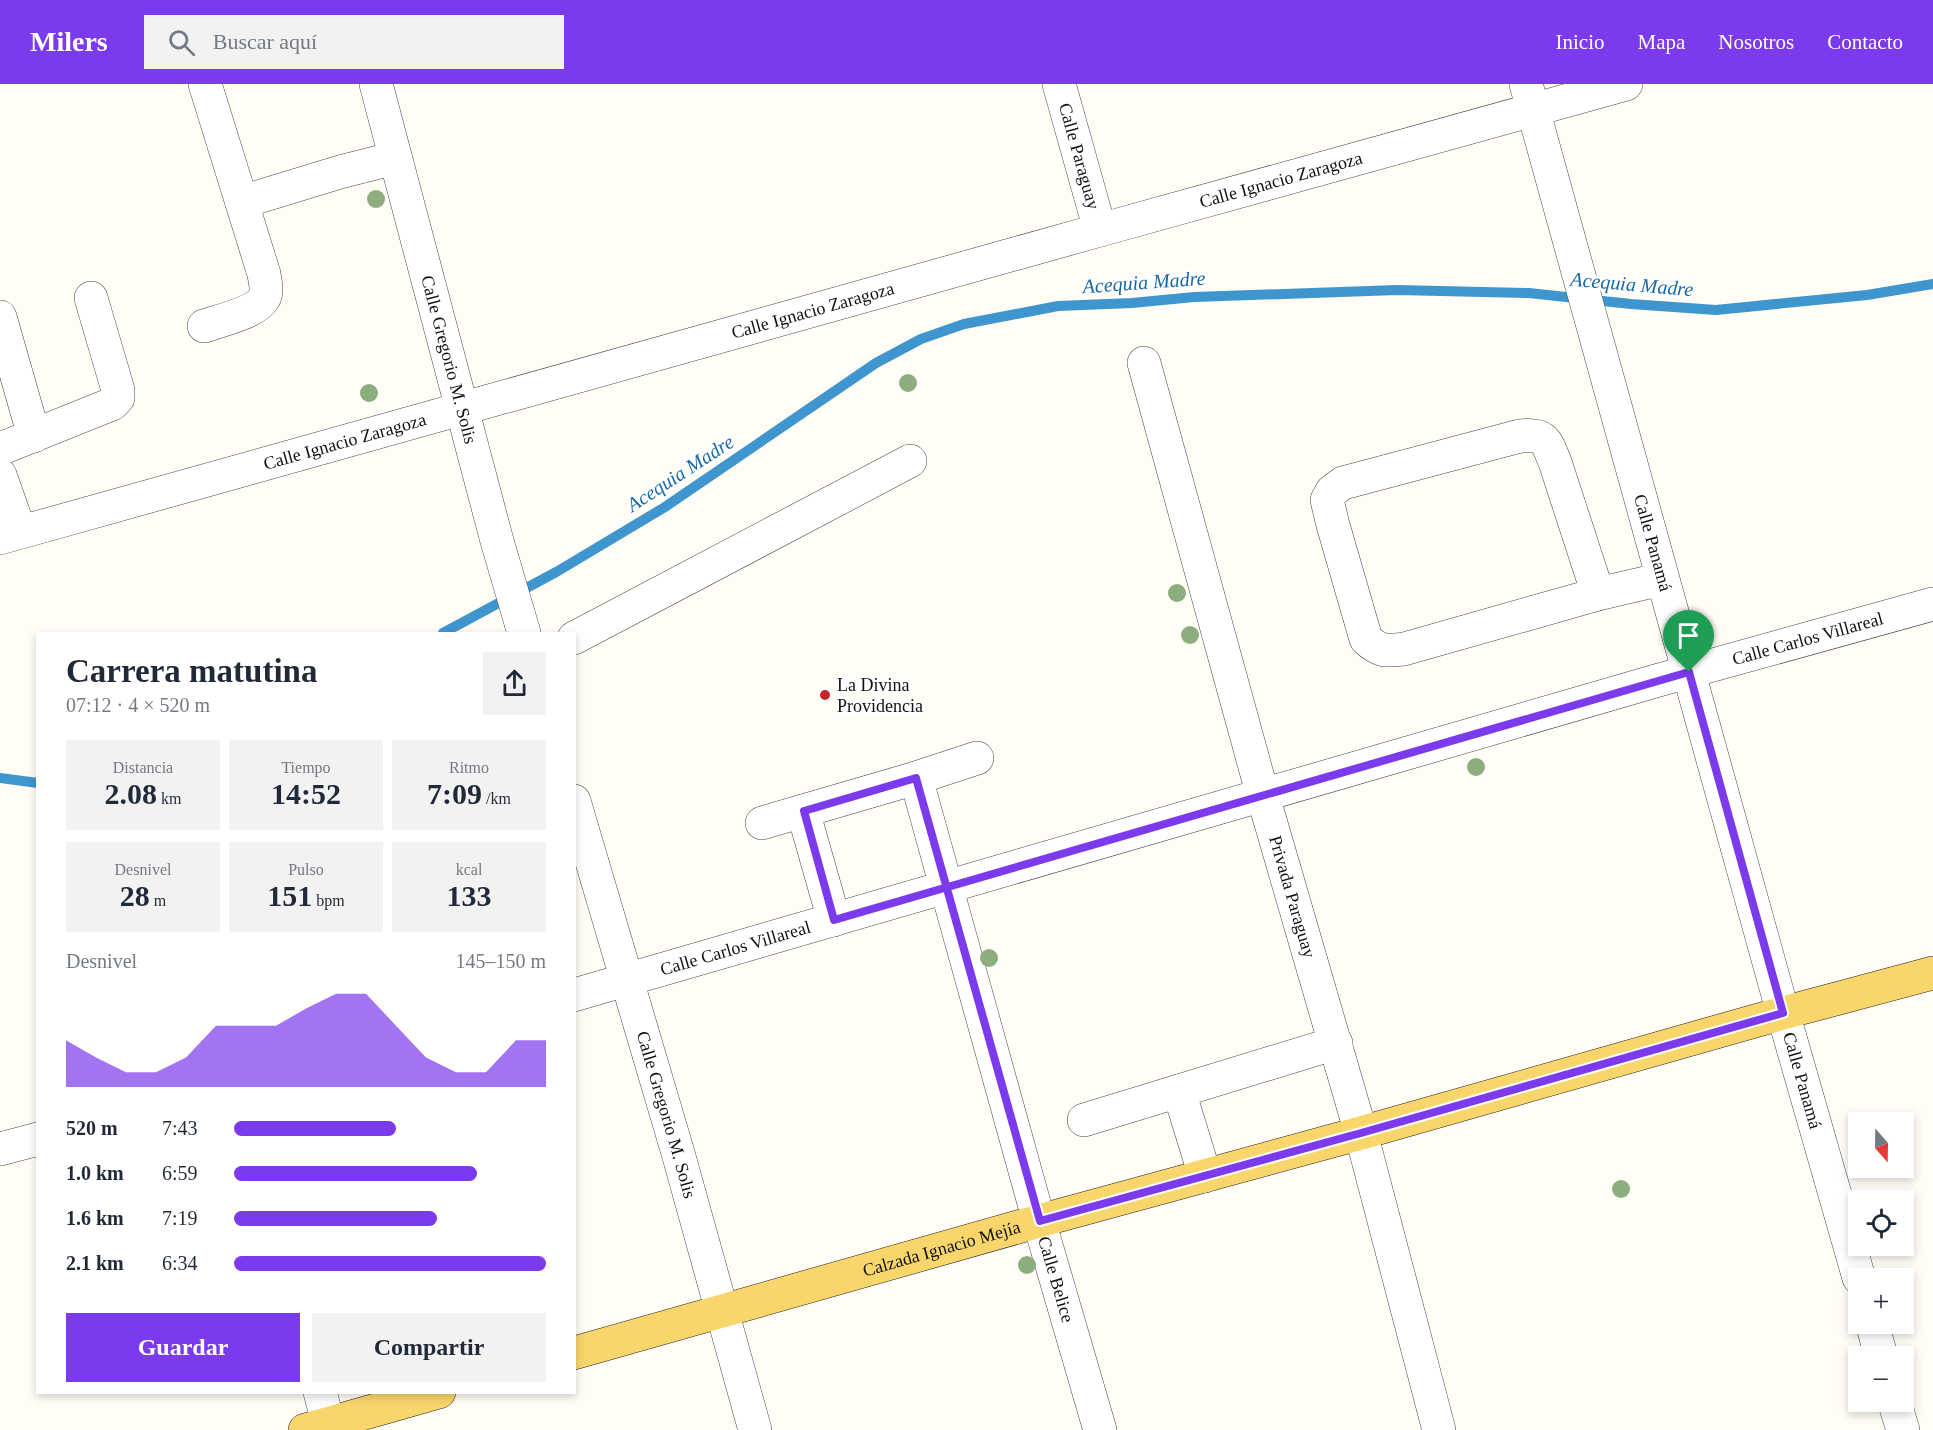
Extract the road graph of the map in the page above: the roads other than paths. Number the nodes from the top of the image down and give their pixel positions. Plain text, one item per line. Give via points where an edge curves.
1 (205, 84) edge
2 (376, 84) edge
3 (1059, 84) edge
4 (1626, 84) edge
5 (1530, 97) edge
6 (395, 159) junction
7 (242, 202) junction
8 (1100, 230) junction
9 (91, 298) dead end
10 (0, 317) edge
11 (204, 326) dead end
12 (1144, 363) dead end
13 (462, 410) junction
14 (34, 436) junction
15 (0, 449) edge
16 (910, 461) dead end
17 (0, 475) edge
18 (10, 535) edge
19 (1662, 579) junction
20 (1598, 594) junction
21 (1933, 604) edge
22 (524, 631) edge
23 (576, 637) edge
24 (1689, 672) junction
25 (977, 758) dead end
26 (916, 778) junction
27 (1263, 796) junction
28 (576, 808) edge
29 (804, 811) junction
30 (762, 823) dead end
31 (946, 887) junction
32 (834, 920) junction
33 (1933, 973) edge
34 (628, 980) junction
35 (576, 994) edge
36 (1783, 1013) junction
37 (1336, 1043) junction
38 (1179, 1091) junction
39 (1084, 1120) dead end
40 (1361, 1133) junction
41 (36, 1140) edge
42 (0, 1149) edge
43 (1205, 1176) junction
44 (1040, 1221) junction
45 (1856, 1268) edge
46 (722, 1311) junction
47 (576, 1352) edge
48 (320, 1394) edge
49 (432, 1394) edge
50 (1897, 1412) edge
51 (321, 1428) edge
52 (755, 1430) edge
53 (1100, 1430) edge
54 (1439, 1430) edge
55 (1903, 1430) edge

1 - 7 street
2 - 6 street, Calle Gregorio M. Solis
3 - 8 street, Calle Paraguay
4 - 5 street, Calle Ignacio Zaragoza
5 - 8 street, Calle Ignacio Zaragoza
5 - 19 street, Calle Panamá
6 - 7 street
6 - 13 street, Calle Gregorio M. Solis
7 - 11 street via 264,274 265,298 256,308
8 - 13 street, Calle Ignacio Zaragoza
9 - 14 street via 118,398
10 - 14 street
12 - 27 street, Privada Paraguay
13 - 18 street, Calle Ignacio Zaragoza
13 - 22 street, Calle Gregorio M. Solis
14 - 15 street
16 - 23 street
17 - 18 street
19 - 20 street
19 - 24 street, Calle Panamá
20 - 20 street via 1404,650 1376,648 1366,639 1327,500 1343,483 1534,434 1546,441 1555,462
21 - 24 street, Calle Carlos Villareal
24 - 27 street, Calle Carlos Villareal
24 - 36 street, Calle Panamá
25 - 26 street
26 - 29 street
26 - 31 street, Calle Belice
27 - 31 street, Calle Carlos Villareal
27 - 37 street, Privada Paraguay
28 - 34 street, Calle Gregorio M. Solis
29 - 30 street
29 - 32 street
31 - 32 street, Calle Carlos Villareal
31 - 44 street, Calle Belice
32 - 34 street, Calle Carlos Villareal
33 - 36 main road, Calzada Ignacio Mejía
34 - 35 street, Calle Carlos Villareal
34 - 46 street, Calle Gregorio M. Solis
36 - 40 main road, Calzada Ignacio Mejía
36 - 45 street, Calle Panamá
37 - 38 street
37 - 40 street, Privada Paraguay
38 - 39 street
38 - 43 street
40 - 43 main road, Calzada Ignacio Mejía
40 - 54 street, Privada Paraguay
41 - 42 street
43 - 44 main road, Calzada Ignacio Mejía
44 - 46 main road, Calzada Ignacio Mejía
44 - 53 street, Calle Belice
46 - 47 main road, Calzada Ignacio Mejía
46 - 52 street, Calle Gregorio M. Solis
48 - 51 street
49 - 51 main road
50 - 55 street

